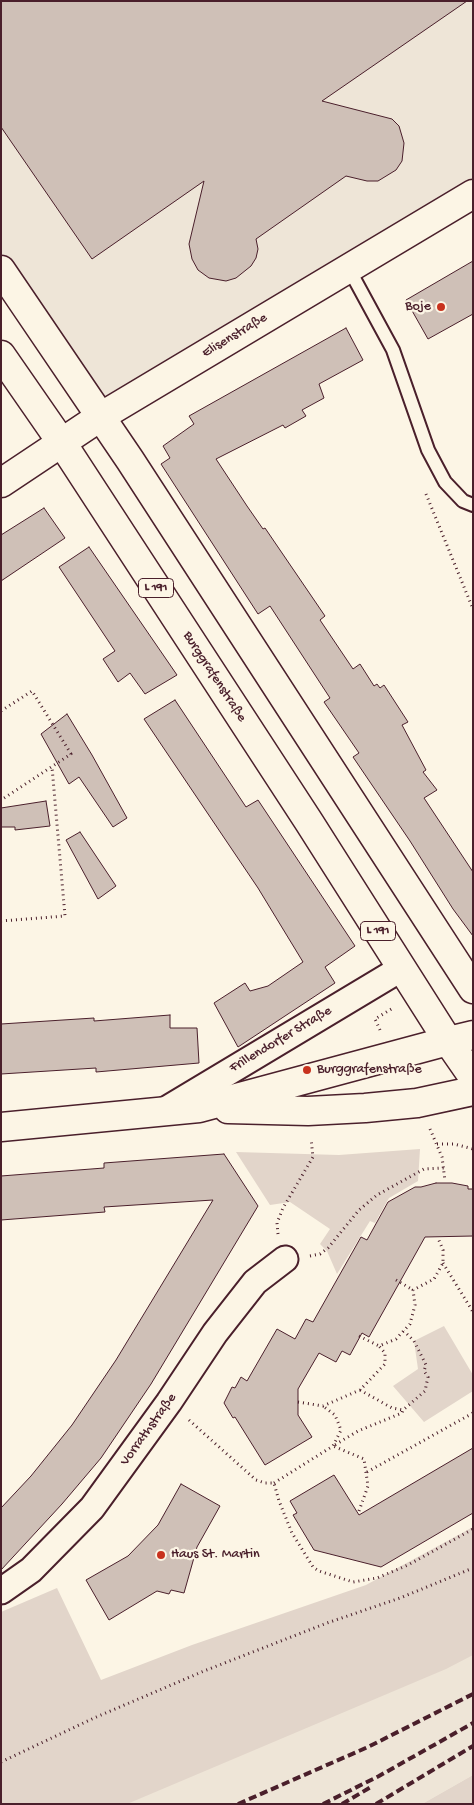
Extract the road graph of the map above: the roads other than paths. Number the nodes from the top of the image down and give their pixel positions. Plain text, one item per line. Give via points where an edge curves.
1 (473, 194) edge
2 (349, 269) junction
3 (1, 270) edge
4 (1, 355) edge
5 (100, 417) junction
6 (62, 443) junction
7 (1, 483) edge
8 (473, 505) edge
9 (402, 968) junction
10 (473, 989) edge
11 (460, 1038) edge
12 (473, 1077) edge
13 (473, 1091) edge
14 (199, 1108) junction
15 (160, 1113) junction
16 (1, 1127) edge
17 (285, 1259) road end
18 (1, 1591) edge

1 - 2 main road, Elisenstraße
2 - 5 main road, Elisenstraße
2 - 8 lane via 393,350 428,450 446,482 463,500
3 - 5 main road
4 - 6 main road, Burggrafenstraße / L 191
5 - 6 main road, Elisenstraße
5 - 10 main road
6 - 7 main road, Elisenstraße
6 - 9 main road, Burggrafenstraße / L 191
9 - 11 main road, Burggrafenstraße / L 191
9 - 15 street, Frillendorfer Straße
11 - 12 main road, Burggrafenstraße
11 - 14 main road, Frillendorfer Straße
13 - 14 main road, Frillendorfer Straße via 417,1103 308,1112
14 - 15 main road, Frillendorfer Straße
15 - 16 main road, Frillendorfer Straße
17 - 18 street, Vorrathstraße via 255,1282 92,1508 31,1570

